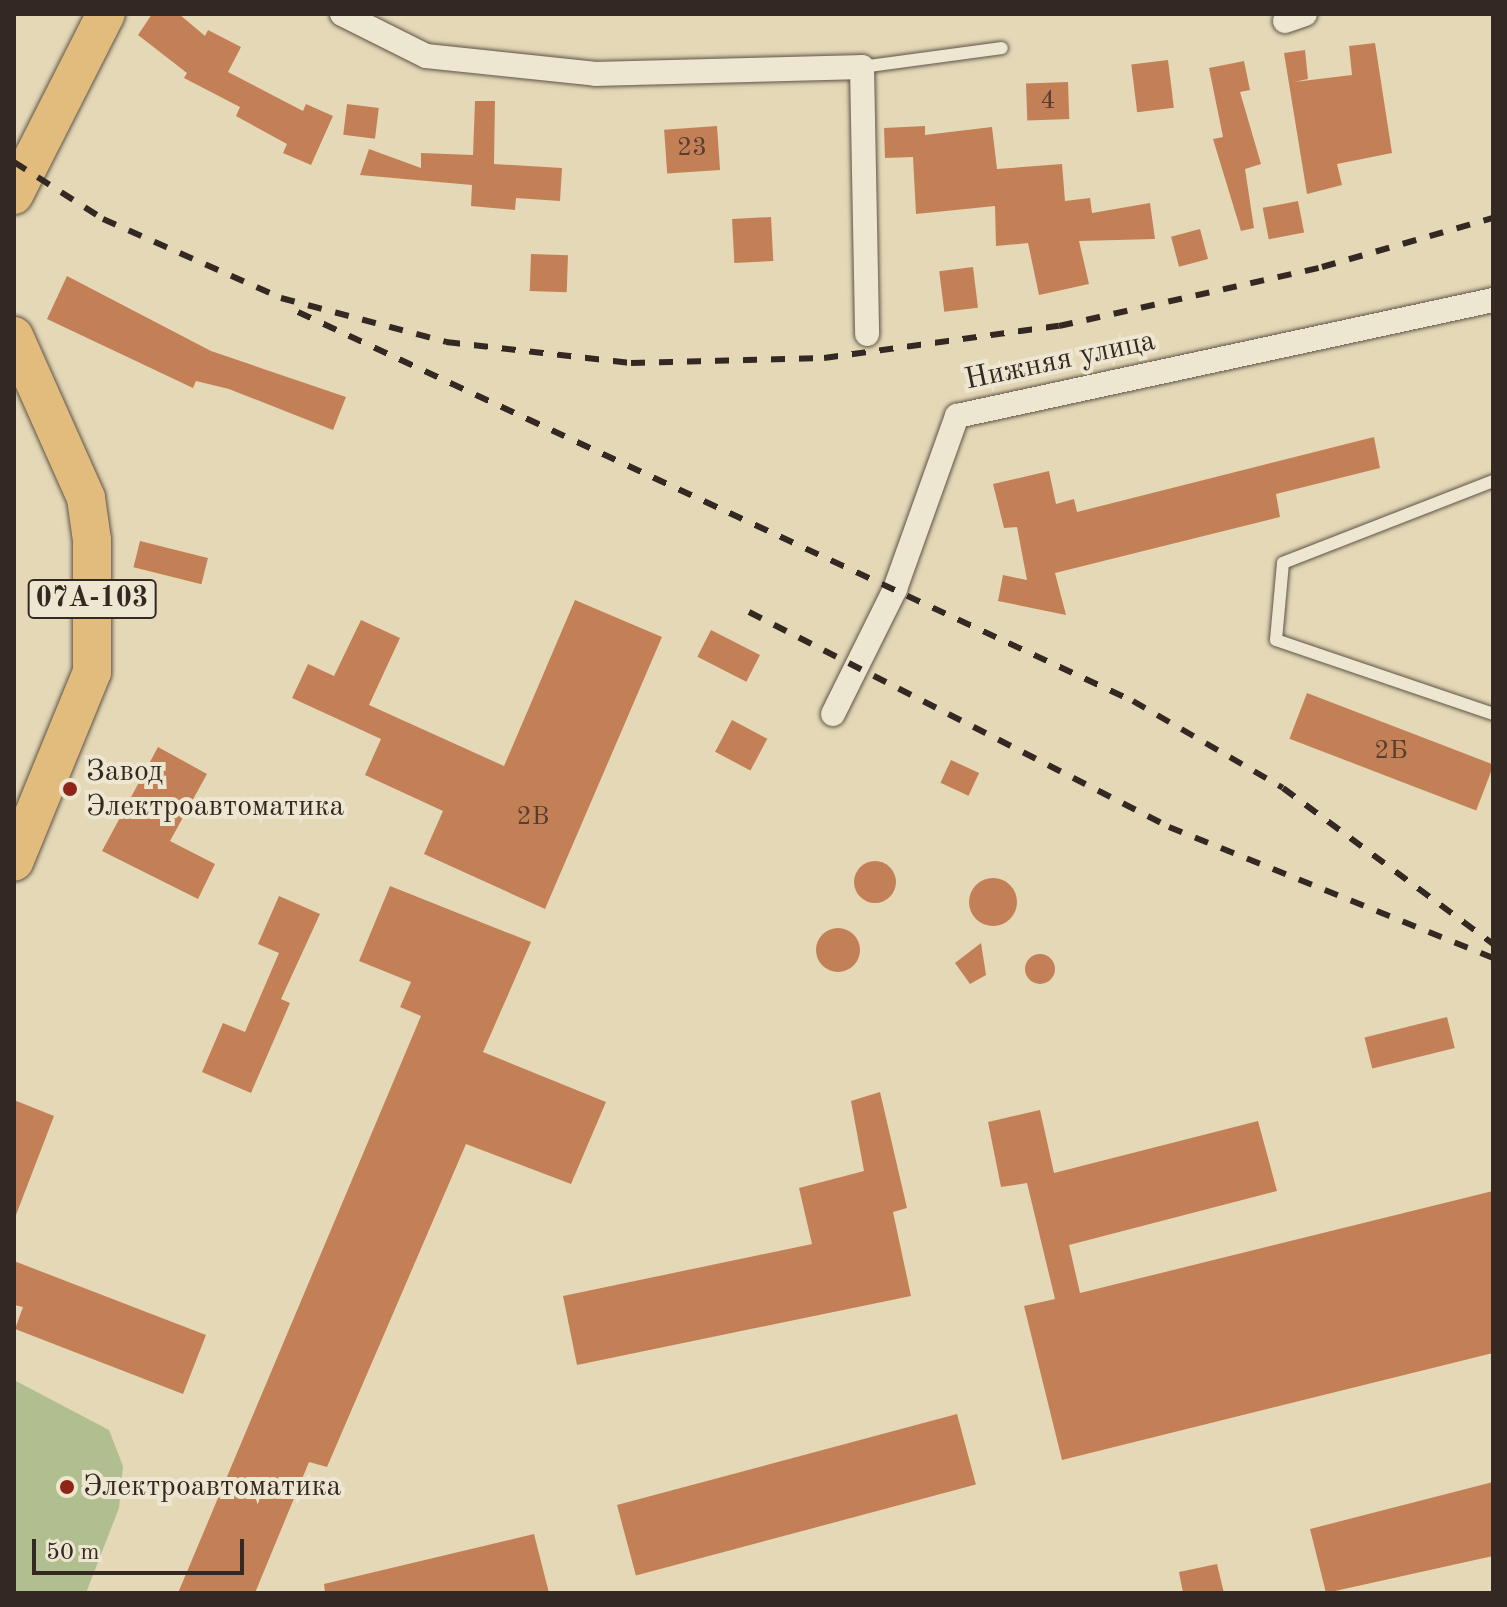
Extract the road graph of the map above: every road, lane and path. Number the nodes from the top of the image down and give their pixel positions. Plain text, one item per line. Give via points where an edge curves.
1 (106, 14) edge
2 (342, 14) edge
3 (1002, 48) dead end
4 (862, 67) junction
5 (14, 195) edge
6 (1493, 300) edge
7 (867, 334) dead end
8 (14, 336) edge
9 (1493, 481) edge
10 (833, 714) dead end
11 (1493, 714) edge
12 (14, 862) edge

1 - 5 main road
2 - 4 street via 426,56 596,74
3 - 4 lane
4 - 7 street
6 - 10 street, Нижняя улица via 957,416 895,589
8 - 12 main road, 07А-103 via 86,498 92,554 92,672
9 - 11 lane via 1283,563 1276,640

